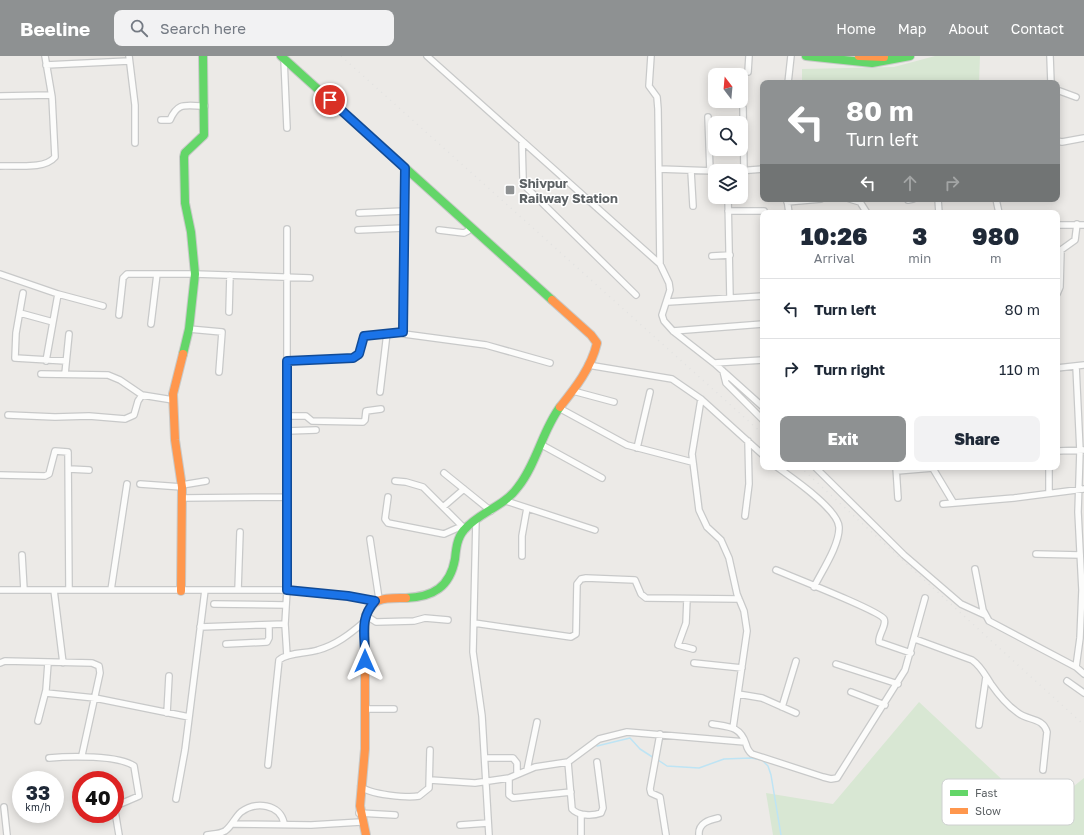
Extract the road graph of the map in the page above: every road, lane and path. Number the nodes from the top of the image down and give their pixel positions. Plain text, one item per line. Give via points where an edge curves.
1 (45, 56) edge
2 (203, 56) edge
3 (427, 56) edge
4 (651, 56) edge
5 (749, 56) edge
6 (791, 56) edge
7 (806, 56) edge
8 (860, 56) edge
9 (890, 56) edge
10 (910, 56) edge
11 (1050, 56) edge
12 (282, 57) edge
13 (129, 58) edge
14 (46, 65) junction
15 (748, 72) dead end
16 (788, 80) edge
17 (1051, 80) edge
18 (1060, 91) edge
19 (51, 95) junction
20 (0, 96) edge
21 (1076, 97) dead end
22 (205, 106) junction
23 (743, 108) dead end
24 (161, 120) dead end
25 (287, 128) dead end
26 (1084, 138) edge
27 (522, 141) junction
28 (1060, 142) edge
29 (135, 143) dead end
30 (744, 164) edge
31 (0, 166) edge
32 (405, 168) junction
33 (659, 169) junction
34 (760, 169) edge
35 (748, 170) edge
36 (691, 171) junction
37 (708, 171) edge
38 (728, 204) edge
39 (694, 206) dead end
40 (404, 211) junction
41 (728, 211) junction
42 (760, 211) edge
43 (359, 213) dead end
44 (1077, 224) junction
45 (1060, 225) edge
46 (1084, 225) edge
47 (470, 226) junction
48 (287, 228) dead end
49 (404, 228) junction
50 (358, 230) dead end
51 (439, 230) dead end
52 (730, 255) junction
53 (712, 256) dead end
54 (660, 264) junction
55 (0, 274) edge
56 (156, 274) junction
57 (194, 274) junction
58 (230, 275) junction
59 (286, 277) junction
60 (310, 278) dead end
61 (1060, 287) edge
62 (23, 293) dead end
63 (58, 294) junction
64 (636, 295) dead end
65 (760, 296) edge
66 (730, 298) junction
67 (668, 302) junction
68 (103, 306) dead end
69 (230, 312) dead end
70 (20, 313) junction
71 (119, 316) dead end
72 (53, 322) junction
73 (151, 324) dead end
74 (760, 324) edge
75 (189, 329) junction
76 (673, 331) junction
77 (403, 332) junction
78 (387, 333) junction
79 (69, 334) dead end
80 (760, 360) edge
81 (46, 361) junction
82 (66, 361) junction
83 (287, 361) junction
84 (550, 363) dead end
85 (714, 363) junction
86 (588, 365) junction
87 (1084, 365) edge
88 (1060, 366) edge
89 (1076, 366) junction
90 (723, 371) junction
91 (219, 372) dead end
92 (41, 374) dead end
93 (64, 374) junction
94 (380, 392) dead end
95 (573, 392) junction
96 (650, 392) dead end
97 (142, 395) junction
98 (701, 399) junction
99 (172, 400) junction
100 (614, 402) dead end
101 (760, 404) edge
102 (559, 408) junction
103 (381, 409) dead end
104 (8, 415) dead end
105 (287, 416) junction
106 (760, 417) edge
107 (316, 430) dead end
108 (287, 431) junction
109 (748, 441) junction
110 (542, 444) junction
111 (637, 448) junction
112 (1060, 451) edge
113 (1082, 451) edge
114 (760, 452) edge
115 (692, 462) junction
116 (69, 469) junction
117 (89, 470) dead end
118 (781, 470) edge
119 (818, 470) edge
120 (897, 470) edge
121 (934, 470) edge
122 (1049, 470) edge
123 (444, 473) dead end
124 (0, 475) edge
125 (602, 478) dead end
126 (206, 481) dead end
127 (395, 481) dead end
128 (127, 484) dead end
129 (140, 484) dead end
130 (182, 486) junction
131 (464, 489) junction
132 (1082, 489) edge
133 (1049, 493) junction
134 (286, 497) junction
135 (388, 497) dead end
136 (182, 498) junction
137 (898, 498) dead end
138 (506, 501) junction
139 (953, 502) junction
140 (943, 504) dead end
141 (443, 507) junction
142 (527, 508) junction
143 (491, 511) junction
144 (745, 516) dead end
145 (476, 520) junction
146 (463, 527) junction
147 (595, 530) dead end
148 (240, 532) dead end
149 (370, 539) dead end
150 (1036, 554) dead end
151 (22, 555) dead end
152 (1080, 555) junction
153 (522, 556) dead end
154 (975, 568) dead end
155 (776, 570) dead end
156 (814, 586) junction
157 (0, 590) edge
158 (24, 590) junction
159 (54, 590) junction
160 (69, 590) junction
161 (111, 590) junction
162 (205, 590) junction
163 (238, 590) junction
164 (287, 590) junction
165 (181, 591) junction
166 (1083, 593) edge
167 (925, 598) dead end
168 (687, 599) junction
169 (739, 599) junction
170 (377, 600) junction
171 (214, 604) dead end
172 (286, 605) junction
173 (985, 615) junction
174 (364, 619) junction
175 (448, 620) dead end
176 (474, 623) junction
177 (285, 624) junction
178 (269, 625) junction
179 (200, 627) junction
180 (915, 639) junction
181 (226, 644) dead end
182 (693, 649) dead end
183 (911, 652) junction
184 (287, 656) junction
185 (796, 661) dead end
186 (0, 663) edge
187 (48, 663) junction
188 (63, 663) junction
189 (694, 663) dead end
190 (836, 664) dead end
191 (1076, 667) junction
192 (742, 668) junction
193 (1084, 674) edge
194 (169, 676) dead end
195 (986, 677) junction
196 (1067, 681) dead end
197 (898, 684) junction
198 (46, 692) junction
199 (851, 692) dead end
200 (1084, 693) edge
201 (738, 694) junction
202 (95, 698) junction
203 (885, 705) junction
204 (782, 706) junction
205 (364, 709) junction
206 (394, 709) dead end
207 (167, 713) junction
208 (796, 713) dead end
209 (189, 717) junction
210 (38, 721) dead end
211 (537, 722) dead end
212 (712, 724) dead end
213 (979, 725) dead end
214 (733, 728) junction
215 (660, 734) junction
216 (745, 742) junction
217 (430, 750) dead end
218 (82, 755) junction
219 (50, 758) dead end
220 (485, 758) junction
221 (568, 762) junction
222 (597, 762) dead end
223 (268, 765) dead end
224 (527, 770) junction
225 (1042, 770) dead end
226 (517, 774) junction
227 (509, 778) junction
228 (430, 780) junction
229 (487, 782) junction
230 (361, 786) junction
231 (571, 792) junction
232 (176, 799) dead end
233 (124, 802) edge
234 (4, 807) dead end
235 (359, 813) junction
236 (581, 814) junction
237 (394, 815) dead end
238 (718, 818) dead end
239 (361, 822) junction
240 (117, 823) edge
241 (284, 823) junction
242 (233, 824) junction
243 (488, 824) junction
244 (460, 825) dead end
245 (7, 835) edge
246 (119, 835) edge
247 (207, 835) edge
248 (366, 835) edge
249 (489, 835) edge
250 (580, 835) edge
251 (666, 835) edge
252 (699, 835) edge

1 - 14 street
2 - 22 street
3 - 27 street
4 - 33 street via 649,86 657,101
5 - 15 street
6 - 16 street
7 - 10 street via 872,63
8 - 9 street
11 - 17 street
12 - 25 street
12 - 32 street
13 - 14 street
13 - 29 street via 136,105
14 - 19 street
18 - 21 street
19 - 20 street
19 - 31 street via 55,157 51,161 37,165
22 - 24 street via 181,106 174,111 170,120
22 - 57 street via 204,135 184,157 185,203 191,232
23 - 30 street
26 - 28 street
27 - 54 street
27 - 64 street via 523,178 526,187
32 - 40 street
32 - 47 street
33 - 36 street
33 - 54 street
34 - 35 street
36 - 37 street
36 - 39 street
38 - 41 street
40 - 43 street
40 - 49 street
41 - 42 street
41 - 52 street
44 - 45 street
44 - 46 street
44 - 61 street via 1075,240 1061,250
47 - 51 street via 468,232 464,233
47 - 86 street via 595,340 596,348
48 - 59 street
49 - 50 street
49 - 77 street
52 - 53 street
52 - 66 street
54 - 67 street via 670,283
55 - 63 street
56 - 57 street
56 - 71 street via 124,276
56 - 73 street
57 - 58 street
57 - 75 street
58 - 59 street
58 - 69 street
59 - 60 street
59 - 83 street
62 - 70 street
63 - 68 street
63 - 72 street
65 - 66 street
66 - 67 street
67 - 76 street via 663,319
70 - 72 street
70 - 81 street via 15,358
72 - 81 street
74 - 76 street
75 - 91 street via 222,332
75 - 99 street
76 - 85 street
77 - 78 street
77 - 84 street via 406,335 486,345
78 - 83 street via 364,336 359,354 353,358
78 - 94 street
79 - 82 street
80 - 85 street
81 - 82 street
82 - 93 street
83 - 105 street
85 - 90 street
86 - 95 street
86 - 98 street via 666,376
87 - 89 street
88 - 89 street
89 - 113 street
90 - 101 street
90 - 106 street via 726,383
92 - 93 street
93 - 97 street via 108,375
95 - 100 street
95 - 102 street
96 - 111 street
97 - 99 street
97 - 104 street via 134,415 128,419
98 - 109 street
98 - 115 street
99 - 130 street
102 - 110 street
102 - 111 street via 616,441
103 - 105 street via 366,411 363,422 312,421 306,416
105 - 108 street
107 - 108 street
108 - 134 street
109 - 114 street
109 - 144 street via 749,484
110 - 125 street
110 - 138 street via 518,486
111 - 115 street
112 - 113 street
113 - 132 street
115 - 169 street via 699,510 707,527 723,545
116 - 117 street
116 - 124 street via 68,452 57,451 47,475
116 - 160 street
118 - 156 street via 827,508 838,522 838,534 830,556
119 - 173 street via 904,555 961,604
120 - 137 street
121 - 139 street
122 - 133 street
123 - 131 street
126 - 130 street
127 - 141 street via 423,487
128 - 161 street
129 - 130 street
130 - 136 street
131 - 141 street
131 - 143 street
132 - 133 street
132 - 152 street via 1078,512
133 - 139 street
134 - 136 street
134 - 164 street
135 - 146 street via 385,519 388,523 444,534
136 - 165 street
138 - 142 street
138 - 143 street
139 - 140 street
141 - 146 street
142 - 147 street
142 - 153 street via 522,536
143 - 145 street
145 - 146 street
145 - 176 street
146 - 170 street via 451,575 443,586 414,598 386,597
148 - 163 street
149 - 170 street
150 - 152 street
151 - 158 street
152 - 166 street
154 - 173 street
155 - 156 street
156 - 183 street via 882,617 884,622 879,642
157 - 158 street
158 - 159 street
159 - 160 street
159 - 188 street
160 - 161 street
161 - 165 street
162 - 163 street
162 - 165 street
162 - 179 street
163 - 164 street
164 - 170 street
164 - 172 street
166 - 191 street
167 - 180 street
168 - 169 street
168 - 176 street via 643,597 637,582 632,579 581,579 577,584 574,636
168 - 182 street via 686,623 678,645
169 - 192 street via 747,631
170 - 174 street
171 - 172 street
172 - 177 street
173 - 191 street via 989,621
174 - 175 street via 376,622 414,622 425,618
174 - 184 street via 348,635 326,647
174 - 205 street
176 - 220 street via 473,652
177 - 178 street
177 - 184 street
178 - 179 street
178 - 181 street via 270,638 267,642
179 - 209 street
180 - 183 street
180 - 195 street via 972,660
183 - 197 street
184 - 223 street via 282,657 277,663
185 - 204 street
186 - 187 street
187 - 188 street
187 - 198 street
188 - 202 street via 92,663 99,666
189 - 192 street
190 - 197 street
191 - 193 street
192 - 201 street
194 - 207 street
195 - 213 street
195 - 225 street via 1016,712 1045,726 1047,732
196 - 200 street
197 - 203 street
198 - 202 street
198 - 210 street
199 - 203 street
201 - 204 street via 762,698
201 - 214 street
202 - 207 street
202 - 218 street
203 - 216 street via 841,773 834,779 752,754
204 - 208 street
205 - 206 street
205 - 230 street via 364,761
207 - 209 street
209 - 232 street
211 - 224 street
212 - 214 street
214 - 216 street via 742,734
215 - 216 street
215 - 221 street via 626,732 603,737
215 - 251 street via 650,789 660,797
217 - 228 street
218 - 219 street
218 - 233 street via 125,762 134,766 139,796
220 - 226 street via 513,758 517,763
220 - 229 street
221 - 224 street
221 - 231 street
222 - 236 street via 602,812 594,815
224 - 226 street
226 - 227 street
227 - 229 street
227 - 231 street via 509,795 513,798
228 - 229 street via 457,783
228 - 230 street via 428,790 417,796 366,791
229 - 243 street
230 - 235 street
231 - 236 street via 572,809
234 - 245 street
235 - 237 street
235 - 239 street
236 - 250 street
238 - 252 street via 705,822 700,828
239 - 241 street via 311,825
239 - 248 street
240 - 246 street
241 - 242 street
241 - 242 street via 280,812 262,806 242,812
242 - 247 street via 224,832
243 - 244 street
243 - 249 street

